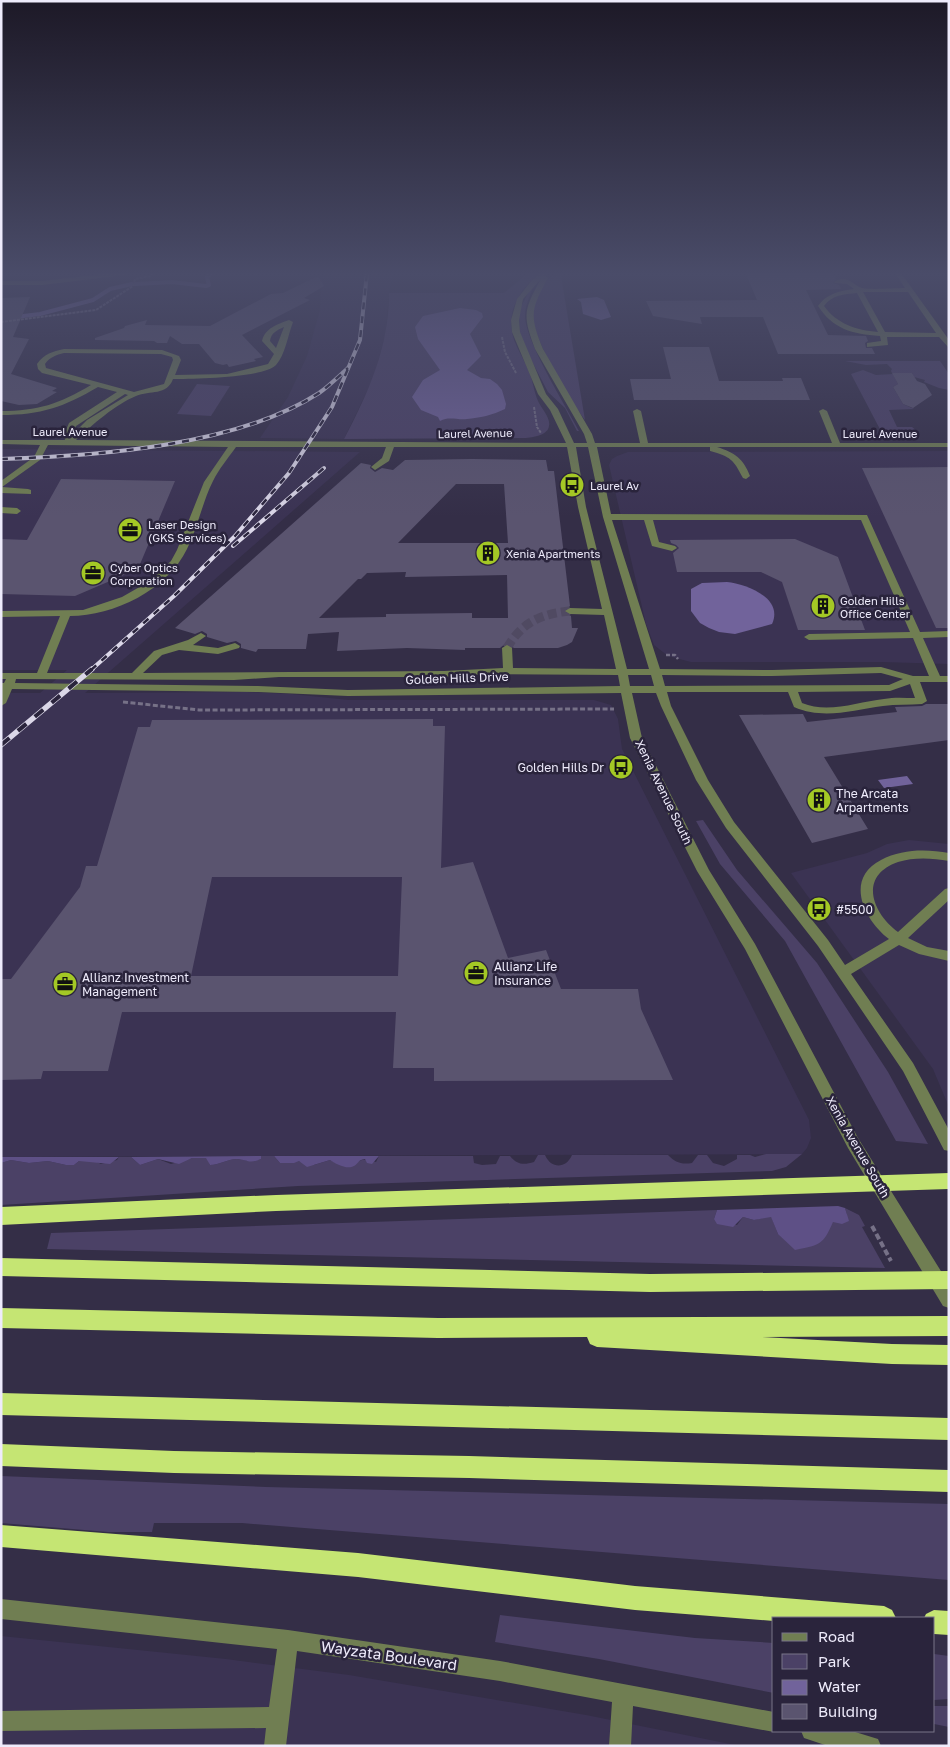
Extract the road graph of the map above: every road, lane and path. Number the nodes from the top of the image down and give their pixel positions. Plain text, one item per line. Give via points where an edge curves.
1 (50, 355) edge
2 (170, 355) edge
3 (277, 355) edge
4 (525, 355) edge
5 (542, 355) edge
6 (171, 377) junction
7 (98, 384) junction
8 (124, 391) junction
9 (134, 394) junction
10 (637, 410) dead end
11 (823, 411) dead end
12 (1, 412) edge
13 (1, 442) edge
14 (46, 442) junction
15 (69, 442) junction
16 (234, 444) junction
17 (571, 444) junction
18 (592, 444) junction
19 (644, 444) junction
20 (696, 444) junction
21 (837, 444) junction
22 (390, 445) junction
23 (949, 445) edge
24 (379, 468) dead end
25 (746, 476) dead end
26 (1, 485) edge
27 (1, 490) edge
28 (28, 492) dead end
29 (1, 510) edge
30 (17, 511) dead end
31 (648, 516) junction
32 (607, 517) junction
33 (672, 548) dead end
34 (570, 611) tunnel mouth
35 (608, 612) junction
36 (1, 614) edge
37 (66, 614) junction
38 (949, 634) edge
39 (201, 636) dead end
40 (917, 636) junction
41 (809, 637) dead end
42 (235, 646) dead end
43 (177, 647) junction
44 (506, 648) tunnel mouth
45 (665, 655) dead end
46 (679, 660) dead end
47 (508, 671) junction
48 (622, 671) junction
49 (655, 672) junction
50 (1, 676) edge
51 (13, 676) junction
52 (41, 676) junction
53 (135, 676) junction
54 (936, 679) junction
55 (949, 679) edge
56 (913, 680) junction
57 (5, 686) edge
58 (793, 688) junction
59 (625, 689) junction
60 (660, 689) junction
61 (117, 702) dead end
62 (1, 703) edge
63 (614, 709) dead end
64 (949, 857) edge
65 (949, 892) edge
66 (899, 939) junction
67 (949, 956) edge
68 (843, 973) junction
69 (949, 1145) edge
70 (949, 1181) edge
71 (877, 1183) junction
72 (1, 1216) edge
73 (1, 1267) edge
74 (949, 1280) edge
75 (949, 1300) edge
76 (1, 1318) edge
77 (949, 1326) edge
78 (438, 1328) junction
79 (949, 1355) edge
80 (1, 1404) edge
81 (949, 1429) edge
82 (1, 1455) edge
83 (949, 1481) edge
84 (1, 1536) edge
85 (1, 1609) edge
86 (872, 1617) edge
87 (935, 1622) edge
88 (949, 1623) edge
89 (288, 1640) junction
90 (623, 1693) junction
91 (278, 1717) junction
92 (1, 1721) edge
93 (772, 1722) edge
94 (815, 1732) edge
95 (275, 1746) edge
96 (620, 1746) edge
97 (871, 1746) edge

1 - 7 street via 41,364 45,371
2 - 6 street via 178,360
3 - 6 street via 271,366 239,374
4 - 17 street, Xenia Avenue South via 542,394 554,409
5 - 18 street
6 - 9 street via 163,388
7 - 8 street
7 - 12 street via 54,408 30,413
8 - 9 street
8 - 15 street via 72,425
9 - 15 street via 90,422
10 - 19 street
11 - 21 street
13 - 14 street, Laurel Avenue
14 - 15 street, Laurel Avenue
14 - 26 street via 36,458
15 - 16 street, Laurel Avenue
16 - 22 street, Laurel Avenue
16 - 37 street via 208,480 181,552 170,566 142,591 124,601 96,612
17 - 18 street, Laurel Avenue
17 - 22 street, Laurel Avenue
17 - 35 street, Xenia Avenue South via 582,507
18 - 19 street, Laurel Avenue
18 - 32 street
19 - 20 street, Laurel Avenue
20 - 21 street, Laurel Avenue
20 - 25 street via 732,454 741,461
21 - 23 street, Laurel Avenue
22 - 24 street
27 - 28 street
29 - 30 street
31 - 32 street
31 - 33 street via 655,544
31 - 40 street via 864,517
32 - 49 street
34 - 35 street
35 - 48 street, Xenia Avenue South
36 - 37 street
37 - 52 street
38 - 40 street
39 - 43 street
40 - 41 street
40 - 54 street
42 - 43 street via 218,651
43 - 53 street via 158,653
44 - 47 street
45 - 46 path via 675,655
47 - 48 street, Golden Hills Drive
47 - 53 street, Golden Hills Drive
48 - 49 street, Golden Hills Drive
48 - 59 street, Xenia Avenue South
49 - 56 street, Golden Hills Drive via 827,673 881,670
49 - 60 street
50 - 51 street, Golden Hills Drive
51 - 52 street, Golden Hills Drive
51 - 57 street
52 - 53 street, Golden Hills Drive
54 - 55 street, Golden Hills Drive
54 - 56 street, Golden Hills Drive
56 - 58 street, Golden Hills Drive via 890,688
56 - 58 street via 922,701 894,701 812,711 798,705
57 - 59 street, Golden Hills Drive via 258,688 348,693
57 - 62 street
58 - 60 street, Golden Hills Drive
59 - 60 street, Golden Hills Drive
59 - 71 street, Xenia Avenue South via 636,738 703,871 750,947
60 - 68 street via 678,735 730,825
61 - 63 path via 199,710
64 - 66 street via 921,853 905,855 886,862 872,874 867,897 871,909 880,924
65 - 66 street
66 - 67 street via 918,949
66 - 68 street
68 - 69 street via 908,1067
70 - 71 highway
71 - 72 highway via 276,1202
71 - 75 street, Xenia Avenue South
73 - 74 highway via 650,1283
76 - 78 highway
77 - 78 highway
78 - 79 highway
80 - 81 highway
82 - 83 highway
84 - 86 highway via 358,1565 635,1598
85 - 89 street, Wayzata Boulevard
87 - 88 highway
89 - 90 street, Wayzata Boulevard via 500,1671
89 - 91 street
90 - 93 street, Wayzata Boulevard
90 - 96 street
91 - 92 street
91 - 95 street
94 - 97 street

